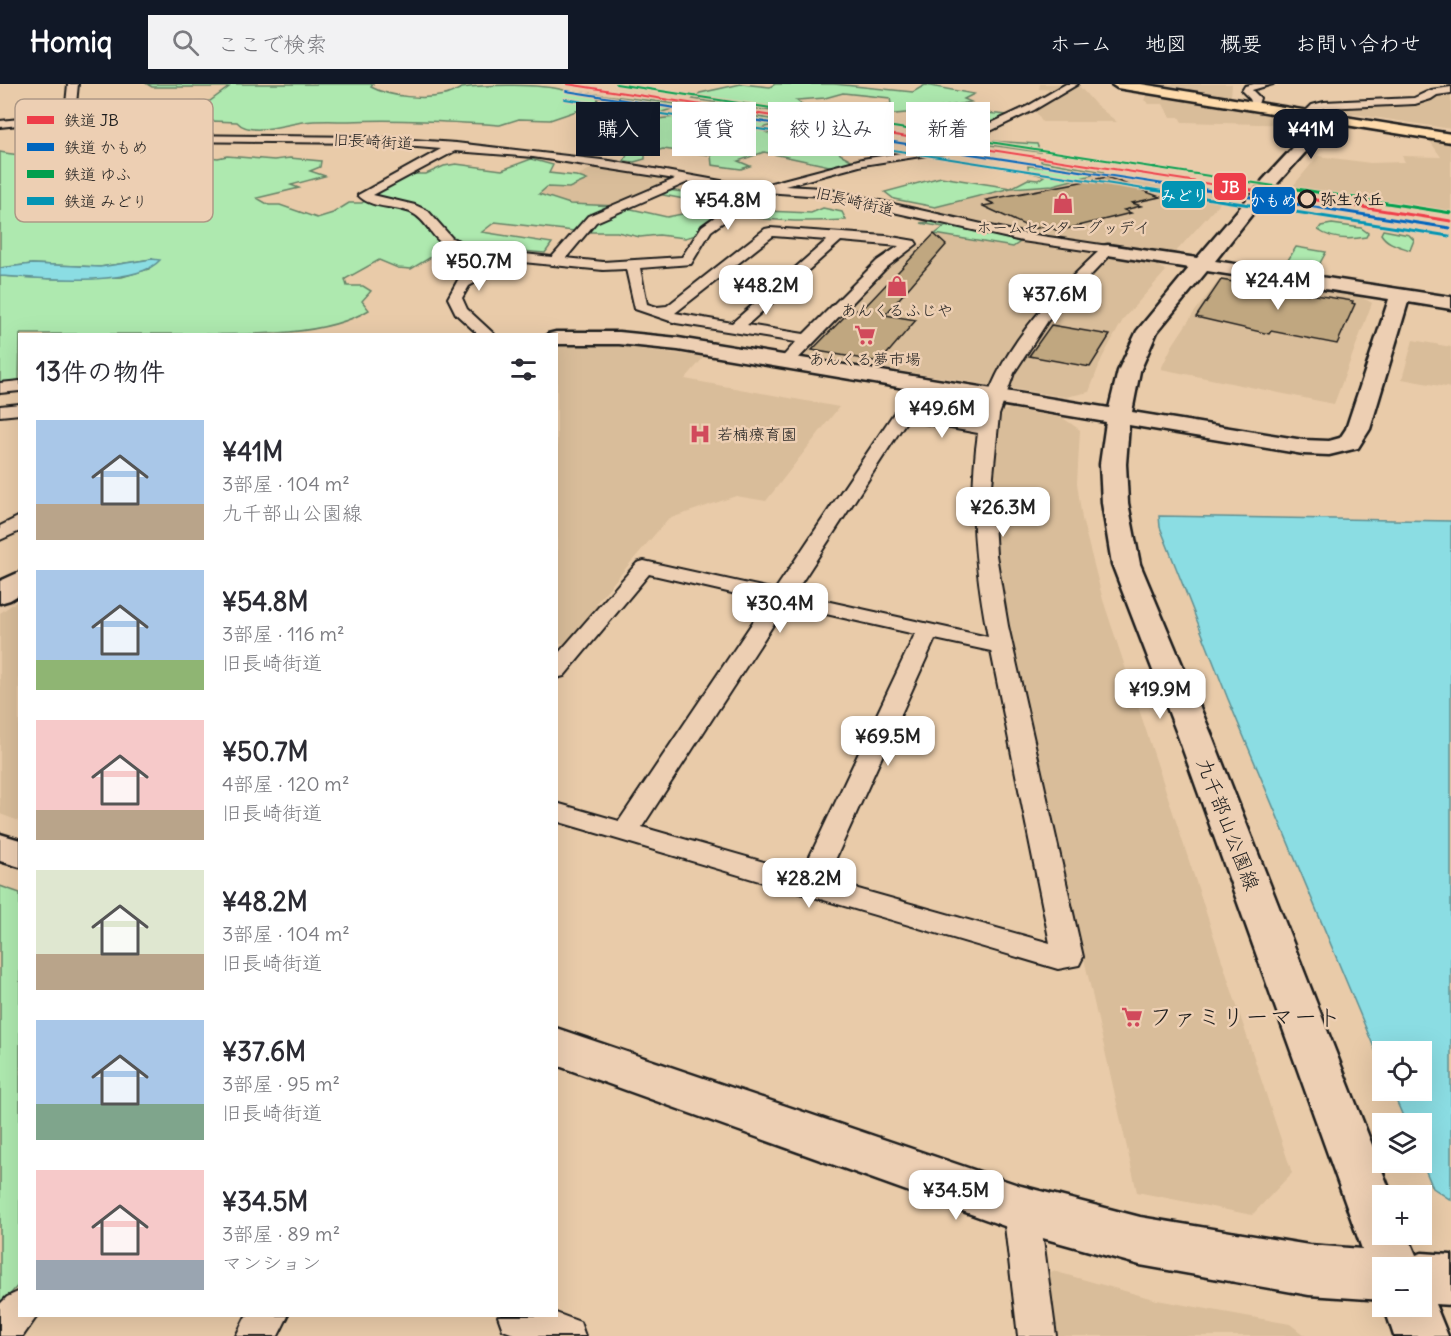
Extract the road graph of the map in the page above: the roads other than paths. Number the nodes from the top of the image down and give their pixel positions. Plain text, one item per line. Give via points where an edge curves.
1 (72, 84) edge
2 (1073, 84) edge
3 (1117, 84) edge
4 (1140, 84) edge
5 (1268, 84) edge
6 (1451, 90) edge
7 (70, 99) edge
8 (1255, 102) junction
9 (1311, 111) junction
10 (1330, 116) junction
11 (15, 122) edge
12 (0, 124) edge
13 (1451, 133) edge
14 (213, 138) edge
15 (1451, 138) edge
16 (456, 146) junction
17 (687, 178) junction
18 (761, 189) junction
19 (838, 237) junction
20 (1108, 250) junction
21 (510, 257) junction
22 (555, 261) junction
23 (632, 264) junction
24 (1201, 265) junction
25 (1400, 295) junction
26 (1451, 303) edge
27 (653, 312) junction
28 (735, 328) junction
29 (485, 333) edge
30 (558, 338) edge
31 (807, 339) junction
32 (786, 362) junction
33 (18, 386) edge
34 (0, 388) edge
35 (996, 396) junction
36 (18, 409) edge
37 (0, 411) edge
38 (1119, 416) junction
39 (988, 429) junction
40 (12, 522) edge
41 (0, 534) edge
42 (18, 582) edge
43 (0, 594) edge
44 (780, 598) junction
45 (928, 630) junction
46 (1002, 647) junction
47 (558, 669) edge
48 (558, 813) edge
49 (625, 832) junction
50 (0, 847) edge
51 (18, 853) edge
52 (810, 885) junction
53 (558, 1047) edge
54 (1021, 1209) junction
55 (1391, 1257) edge
56 (1372, 1274) edge
57 (1432, 1279) edge
58 (1451, 1280) edge
59 (18, 1312) edge
60 (268, 1317) edge
61 (1414, 1317) edge
62 (516, 1323) edge
63 (0, 1333) edge
64 (255, 1336) edge
65 (566, 1336) edge
66 (1038, 1336) edge
67 (1421, 1336) edge

1 - 7 street
2 - 18 street via 943,150 862,162
3 - 10 highway
4 - 8 highway
5 - 8 street via 1248,88
6 - 9 street via 1434,92 1415,101 1324,105
8 - 9 highway
9 - 10 highway
10 - 13 highway
10 - 15 highway
10 - 24 street, 九千部山公園線
11 - 12 street
14 - 16 street, 旧長崎街道
16 - 17 street, 旧長崎街道 via 610,164
16 - 21 street via 364,195 424,214 447,242 458,247
17 - 18 street, 旧長崎街道
17 - 22 street via 592,219
18 - 20 street, 旧長崎街道 via 837,195 1022,237
18 - 23 street via 706,229 686,261
19 - 27 street via 770,232 671,310
19 - 28 street
19 - 31 street via 910,244 882,264
20 - 24 street, 旧長崎街道
20 - 35 street via 1036,323
21 - 22 street
21 - 29 street via 463,283 455,298 461,311
22 - 23 street via 603,266
23 - 27 street via 640,306
24 - 25 street, 旧長崎街道
24 - 38 street, 九千部山公園線 via 1147,331 1130,370
25 - 26 street, 旧長崎街道
25 - 38 street via 1358,429 1349,443 1329,448 1303,447
27 - 28 street
28 - 31 street
30 - 32 street via 647,341
31 - 32 street
32 - 35 street
33 - 34 street
35 - 38 street
35 - 39 street
36 - 37 street
38 - 55 street, 九千部山公園線 via 1114,503 1126,564 1195,736
39 - 44 street via 902,414
39 - 46 street via 982,478 984,550
40 - 41 street
42 - 43 street
44 - 45 street
44 - 47 street via 644,567
44 - 49 street
45 - 46 street
45 - 52 street
46 - 52 street via 1068,957
48 - 49 street
49 - 52 street
50 - 51 street
53 - 54 street
54 - 56 street via 1140,1241 1309,1270
54 - 66 street
57 - 58 street
59 - 63 street
60 - 64 street
61 - 67 street
62 - 65 street

